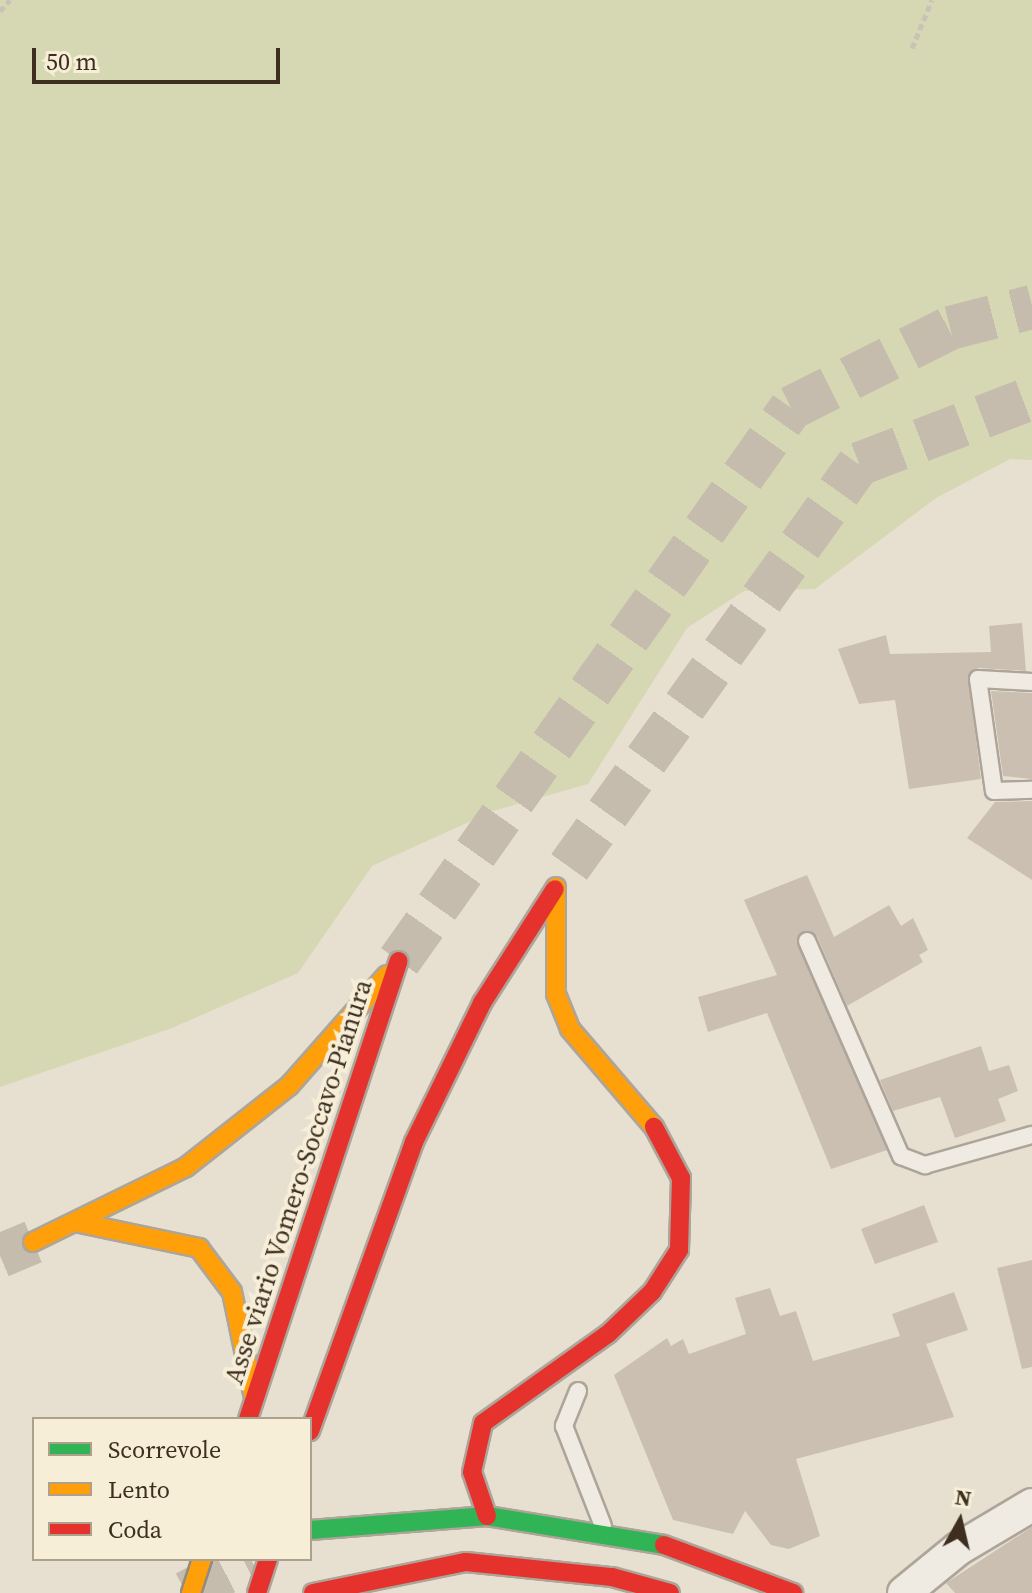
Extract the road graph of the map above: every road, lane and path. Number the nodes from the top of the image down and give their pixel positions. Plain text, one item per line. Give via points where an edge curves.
1 (10, 0) edge
2 (932, 0) edge
3 (0, 11) edge
4 (912, 48) dead end
5 (1032, 682) edge
6 (1032, 790) edge
7 (569, 867) tunnel mouth
8 (556, 887) junction
9 (807, 941) dead end
10 (1032, 1135) edge
11 (75, 1222) junction
12 (33, 1242) tunnel mouth
13 (578, 1391) dead end
14 (254, 1398) junction
15 (249, 1417) edge
16 (312, 1425) edge
17 (1032, 1505) edge
18 (487, 1516) junction
19 (312, 1530) edge
20 (604, 1530) junction
21 (201, 1561) edge
22 (267, 1561) edge
23 (191, 1593) edge
24 (257, 1593) edge
25 (313, 1593) edge
26 (670, 1593) edge
27 (793, 1593) edge
28 (904, 1593) edge

1 - 3 path
2 - 4 path
5 - 6 lane via 978,679 994,791
7 - 8 main road
8 - 16 main road via 482,1003 414,1142
8 - 18 main road via 556,994 570,1029 617,1077 671,1157 681,1178 679,1250 652,1292 608,1334 483,1423 472,1472
9 - 10 lane via 901,1156 925,1165
11 - 12 main road
11 - 14 main road via 199,1248 232,1292
11 - 14 main road, Asse viario Vomero-Soccavo-Pianura via 186,1167 289,1086 399,961
13 - 20 lane via 564,1426 573,1466
14 - 15 main road, Asse viario Vomero-Soccavo-Pianura
17 - 28 street via 958,1549
18 - 19 main road
18 - 20 main road
20 - 27 main road via 689,1550
21 - 23 main road, bridge
22 - 24 main road
25 - 26 main road via 466,1562 612,1577

